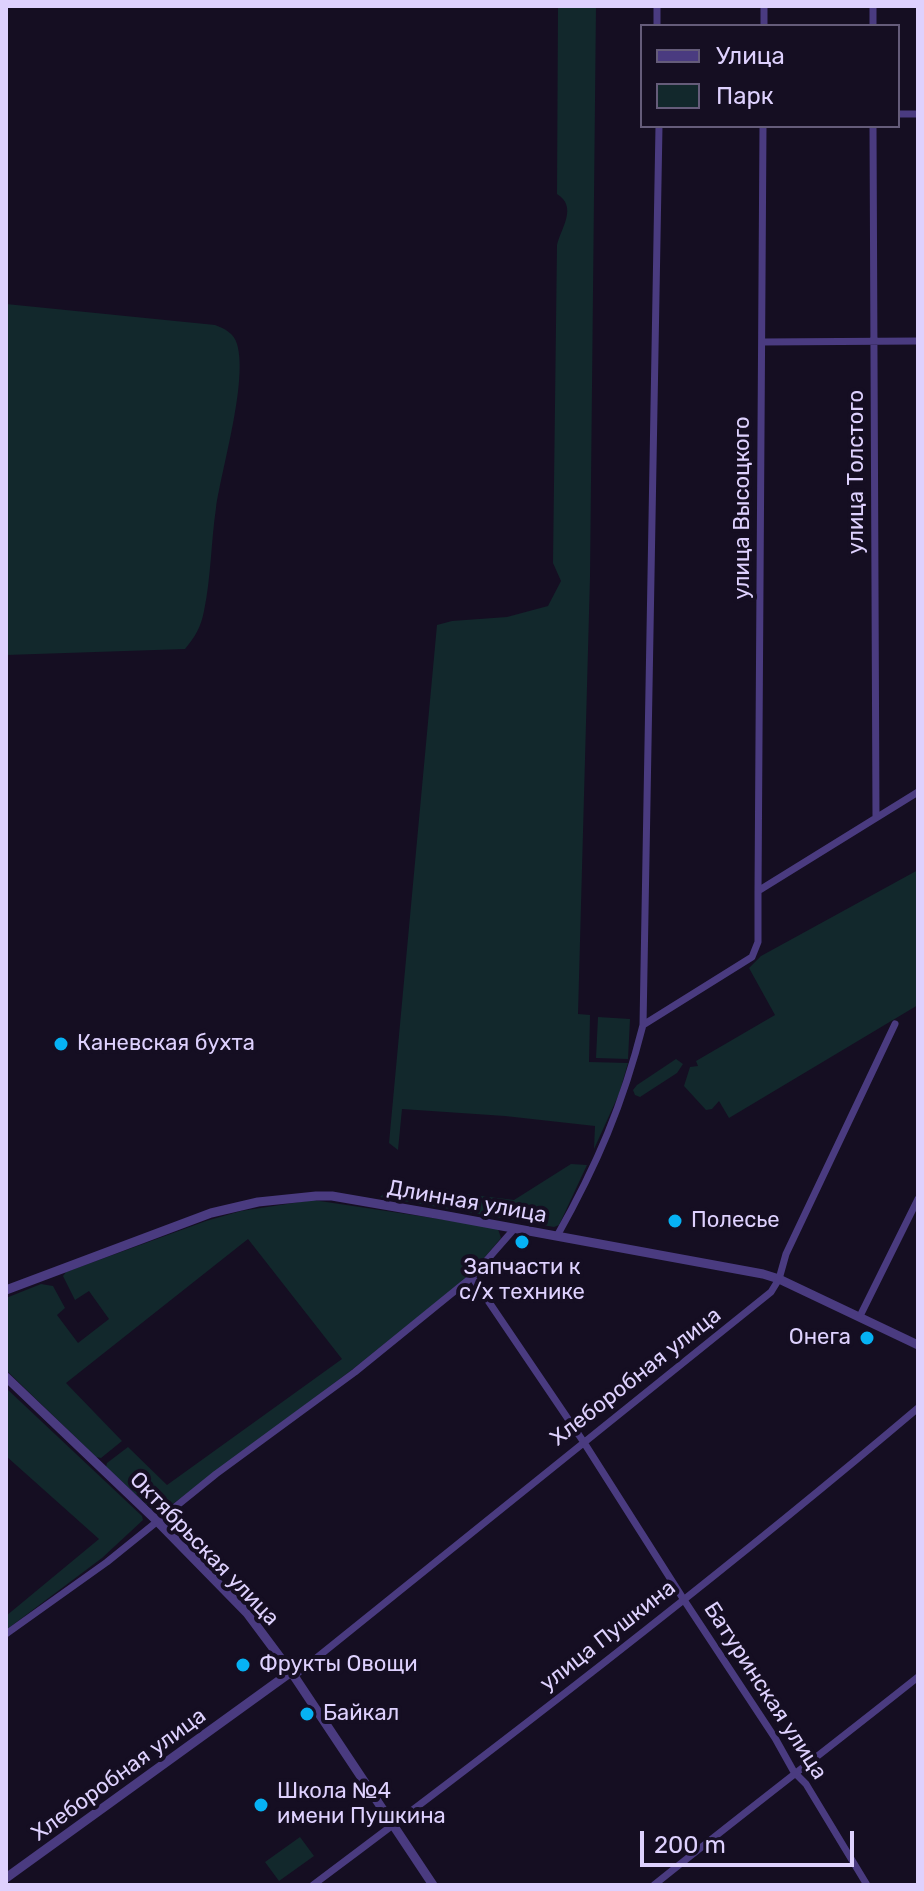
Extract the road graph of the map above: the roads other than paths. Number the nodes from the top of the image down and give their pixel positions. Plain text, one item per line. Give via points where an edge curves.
1 (659, 128) edge
2 (763, 128) edge
3 (873, 128) edge
4 (918, 341) edge
5 (762, 342) junction
6 (875, 342) junction
7 (918, 792) edge
8 (876, 817) junction
9 (758, 891) junction
10 (895, 1024) dead end
11 (643, 1025) junction
12 (918, 1199) edge
13 (515, 1228) junction
14 (557, 1236) junction
15 (472, 1277) junction
16 (779, 1279) junction
17 (6, 1290) edge
18 (860, 1316) junction
19 (918, 1345) edge
20 (6, 1377) edge
21 (918, 1408) edge
22 (583, 1441) junction
23 (157, 1521) junction
24 (684, 1600) junction
25 (6, 1634) edge
26 (293, 1674) junction
27 (918, 1677) edge
28 (794, 1772) junction
29 (394, 1824) junction
30 (6, 1878) edge
31 (313, 1885) edge
32 (433, 1885) edge
33 (654, 1885) edge
34 (867, 1885) edge

1 - 11 street
2 - 5 street, улица Высоцкого
3 - 6 street, улица Толстого
4 - 6 street
5 - 6 street
5 - 9 street, улица Высоцкого
6 - 8 street, улица Толстого
7 - 8 street
8 - 9 street
9 - 11 street, улица Высоцкого via 758,942 752,957
10 - 16 street, Хлеборобная улица
11 - 14 street via 621,1103
12 - 18 street
13 - 14 street, Длинная улица
13 - 15 street
13 - 17 street, Длинная улица via 332,1196 291,1198 211,1213
14 - 16 street, Длинная улица
15 - 22 street, Батуринская улица
15 - 23 street
16 - 18 street, Длинная улица
16 - 22 street, Хлеборобная улица via 764,1299
18 - 19 street, Длинная улица
20 - 23 street, Октябрьская улица
21 - 24 street, улица Пушкина
22 - 24 street, Батуринская улица
22 - 26 street, Хлеборобная улица
23 - 25 street
23 - 26 street, Октябрьская улица via 247,1613
24 - 28 street, Батуринская улица
24 - 29 street, улица Пушкина
26 - 29 street, Октябрьская улица
26 - 30 street, Хлеборобная улица
27 - 28 street
28 - 33 street
28 - 34 street, Батуринская улица
29 - 31 street, улица Пушкина
29 - 32 street, Октябрьская улица

